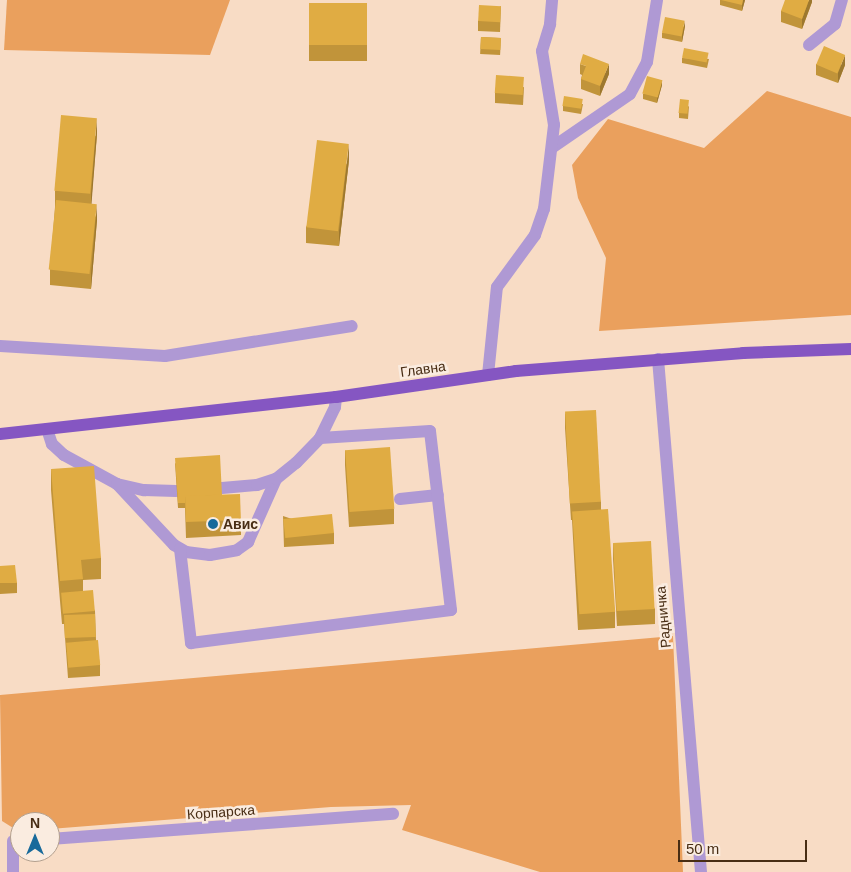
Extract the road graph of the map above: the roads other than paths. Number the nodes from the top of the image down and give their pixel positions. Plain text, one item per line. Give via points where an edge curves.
1 (552, 0) edge
2 (657, 0) edge
3 (842, 0) edge
4 (809, 45) dead end
5 (553, 147) junction
6 (352, 326) dead end
7 (0, 346) edge
8 (851, 349) edge
9 (658, 359) junction
10 (488, 374) junction
11 (336, 397) junction
12 (47, 429) junction
13 (0, 434) edge
14 (320, 438) junction
15 (276, 479) junction
16 (117, 484) junction
17 (222, 488) edge
18 (176, 491) edge
19 (438, 495) junction
20 (400, 499) dead end
21 (180, 549) junction
22 (393, 814) dead end
23 (60, 838) edge
24 (701, 872) edge

1 - 5 street via 550,24 542,51 543,70 552,101
2 - 5 street via 647,62 630,94
3 - 4 street via 835,24
5 - 10 street via 544,209 535,235 497,287
6 - 7 street via 165,356
8 - 9 main road, Главна
9 - 10 main road, Главна
9 - 24 street, Радничка
10 - 11 main road, Главна
11 - 12 main road, Главна
11 - 14 street via 335,407
12 - 13 main road, Главна
12 - 16 street via 52,444 64,455
14 - 15 street
14 - 19 street via 430,432
15 - 17 street via 257,485
15 - 21 street via 254,533 245,546 233,552 210,555
16 - 18 street via 144,490
16 - 21 street
19 - 20 street
19 - 21 street via 451,610 191,643
22 - 23 street, Корпарска

